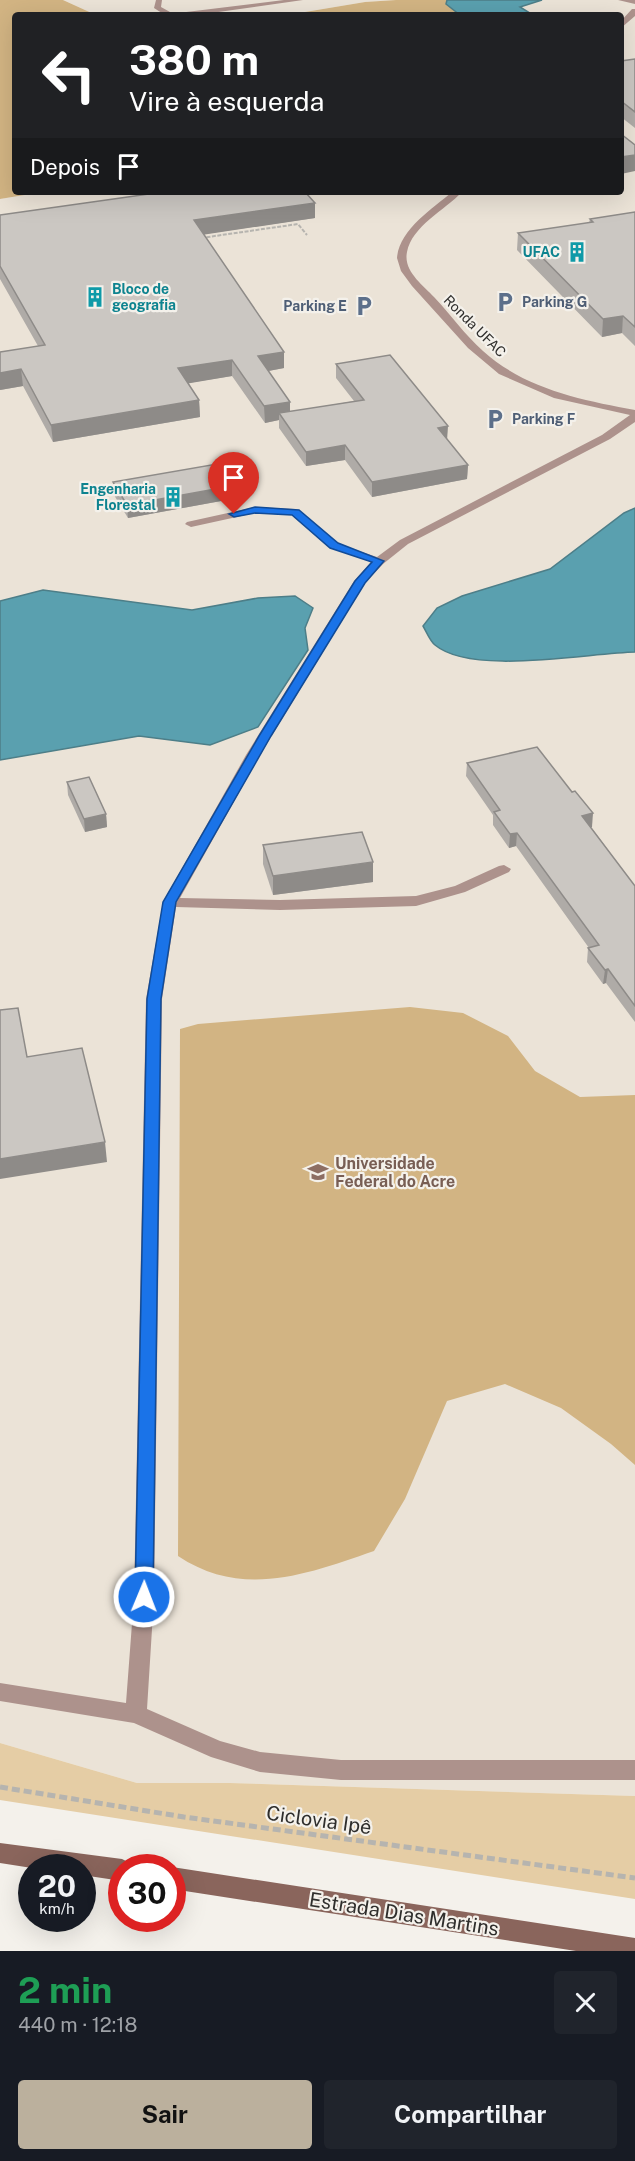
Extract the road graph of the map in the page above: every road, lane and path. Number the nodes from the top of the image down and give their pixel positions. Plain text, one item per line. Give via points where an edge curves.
1 (159, 0) edge
2 (300, 0) edge
3 (621, 0) edge
4 (635, 2) edge
5 (635, 10) edge
6 (164, 12) edge
7 (202, 12) edge
8 (624, 23) edge
9 (454, 195) edge
10 (307, 235) dead end
11 (194, 239) edge
12 (635, 415) edge
13 (191, 524) dead end
14 (379, 561) junction
15 (504, 869) dead end
16 (170, 902) junction
17 (0, 1692) edge
18 (136, 1714) junction
19 (635, 1770) edge
20 (0, 1787) edge
21 (0, 1853) edge
22 (108, 1868) edge
23 (635, 1878) edge
24 (186, 1880) edge
25 (635, 1949) edge

1 - 6 lane via 157,8
2 - 7 lane
3 - 4 lane
5 - 8 street
9 - 12 street, Ronda UFAC via 407,240 401,263 415,283 485,359 509,376 566,398
10 - 11 path via 298,224
12 - 14 street via 606,437 404,542
13 - 14 street via 255,510 295,512 334,546
14 - 16 street via 360,581 265,736
15 - 16 street via 460,889 416,901 280,905
16 - 18 street via 154,999 144,1597
17 - 18 street
18 - 19 street via 218,1750 260,1762 341,1770
20 - 23 path, Ciclovia Ipê via 184,1817
21 - 22 street
24 - 25 street, Estrada Dias Martins

